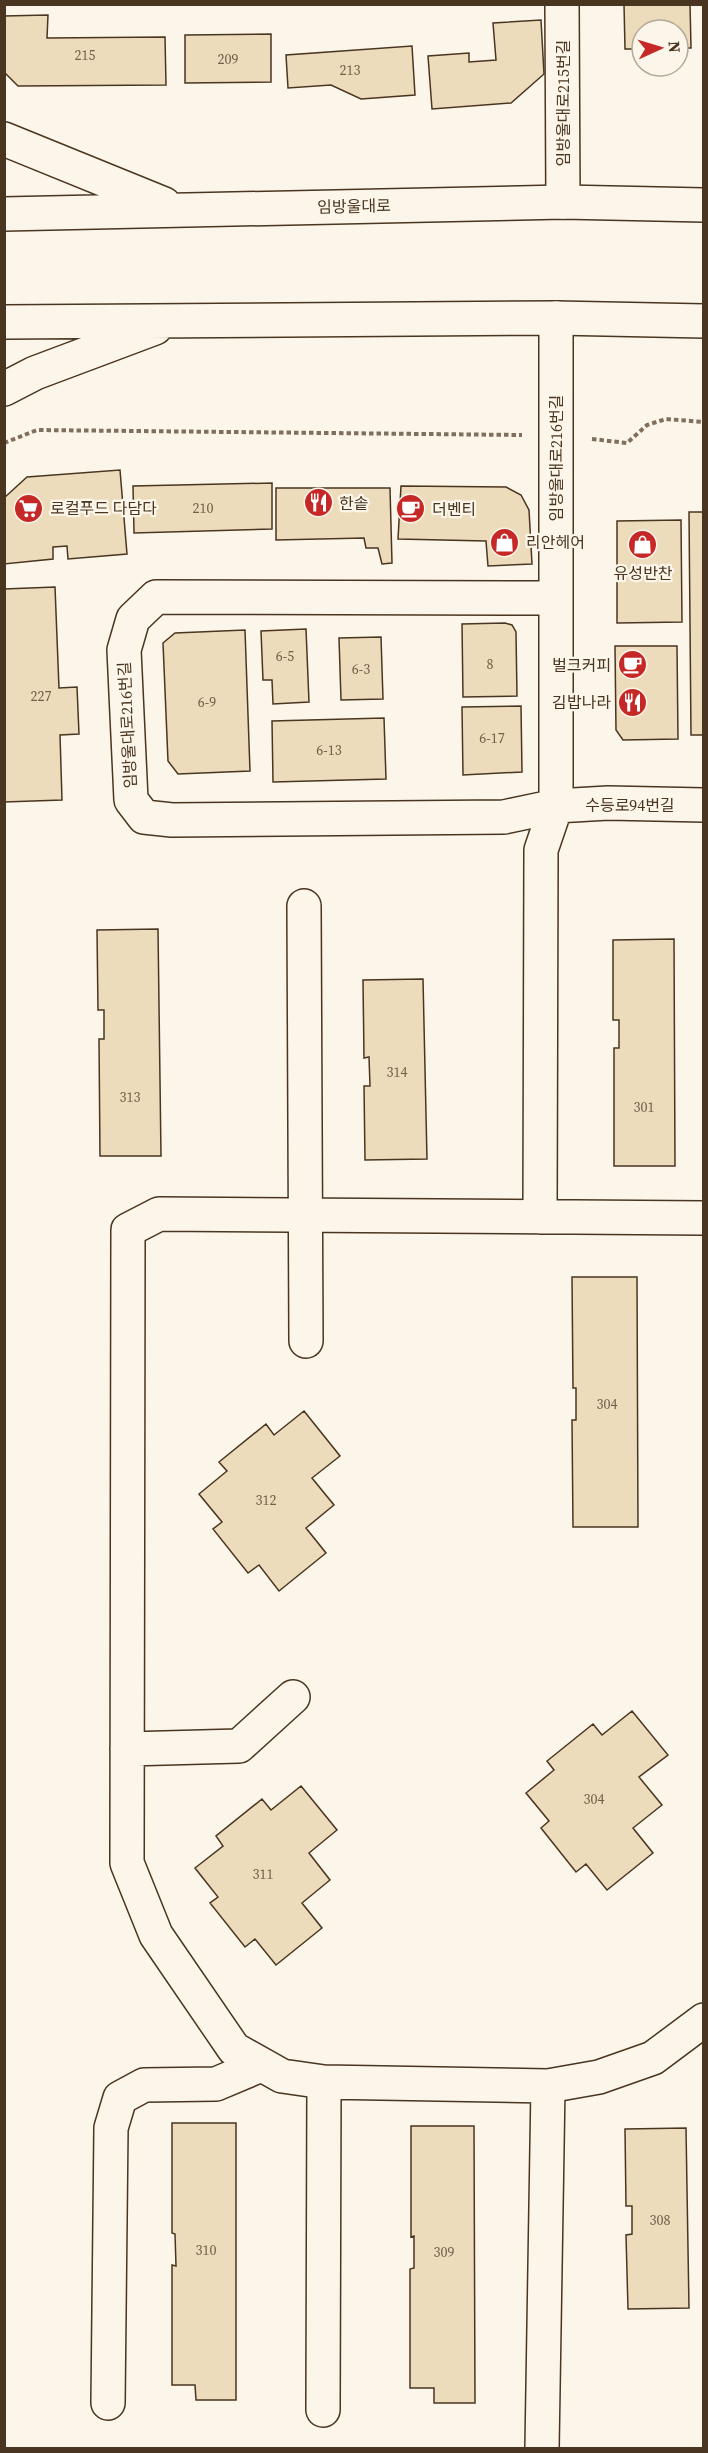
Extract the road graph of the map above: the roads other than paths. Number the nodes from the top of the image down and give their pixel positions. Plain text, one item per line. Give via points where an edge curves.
1 (562, 4) edge
2 (4, 139) edge
3 (563, 202) junction
4 (704, 205) edge
5 (177, 209) junction
6 (4, 214) edge
7 (556, 318) junction
8 (178, 320) junction
9 (704, 321) edge
10 (4, 322) edge
11 (4, 389) edge
12 (555, 598) junction
13 (704, 805) edge
14 (556, 806) junction
15 (304, 906) dead end
16 (305, 1215) junction
17 (540, 1217) junction
18 (704, 1218) edge
19 (306, 1341) dead end
20 (293, 1697) dead end
21 (127, 1749) junction
22 (704, 2020) edge
23 (261, 2064) junction
24 (324, 2082) junction
25 (548, 2086) junction
26 (108, 2403) dead end
27 (323, 2410) dead end
28 (542, 2448) edge

1 - 3 street, 임방울대로215번길
2 - 5 street
3 - 4 street, 임방울대로
3 - 5 street, 임방울대로
5 - 6 street, 임방울대로
7 - 8 street
7 - 9 street
7 - 12 street, 임방울대로216번길
8 - 10 street
8 - 11 street via 35,373
12 - 14 street, 임방울대로216번길
12 - 14 street, 임방울대로216번길 via 156,597 133,619 124,650 131,801 144,817 504,817
13 - 14 street, 수등로94번길
14 - 17 street via 541,850
15 - 16 street
16 - 17 street
16 - 19 street
16 - 21 street via 159,1214 128,1230
17 - 18 street
20 - 21 street via 239,1746
21 - 23 street via 127,1863 156,1935 234,2049
22 - 25 street via 653,2058 599,2078
23 - 24 street via 282,2076
23 - 26 street via 216,2084 144,2085 120,2098 111,2128
24 - 25 street
24 - 27 street
25 - 28 street

